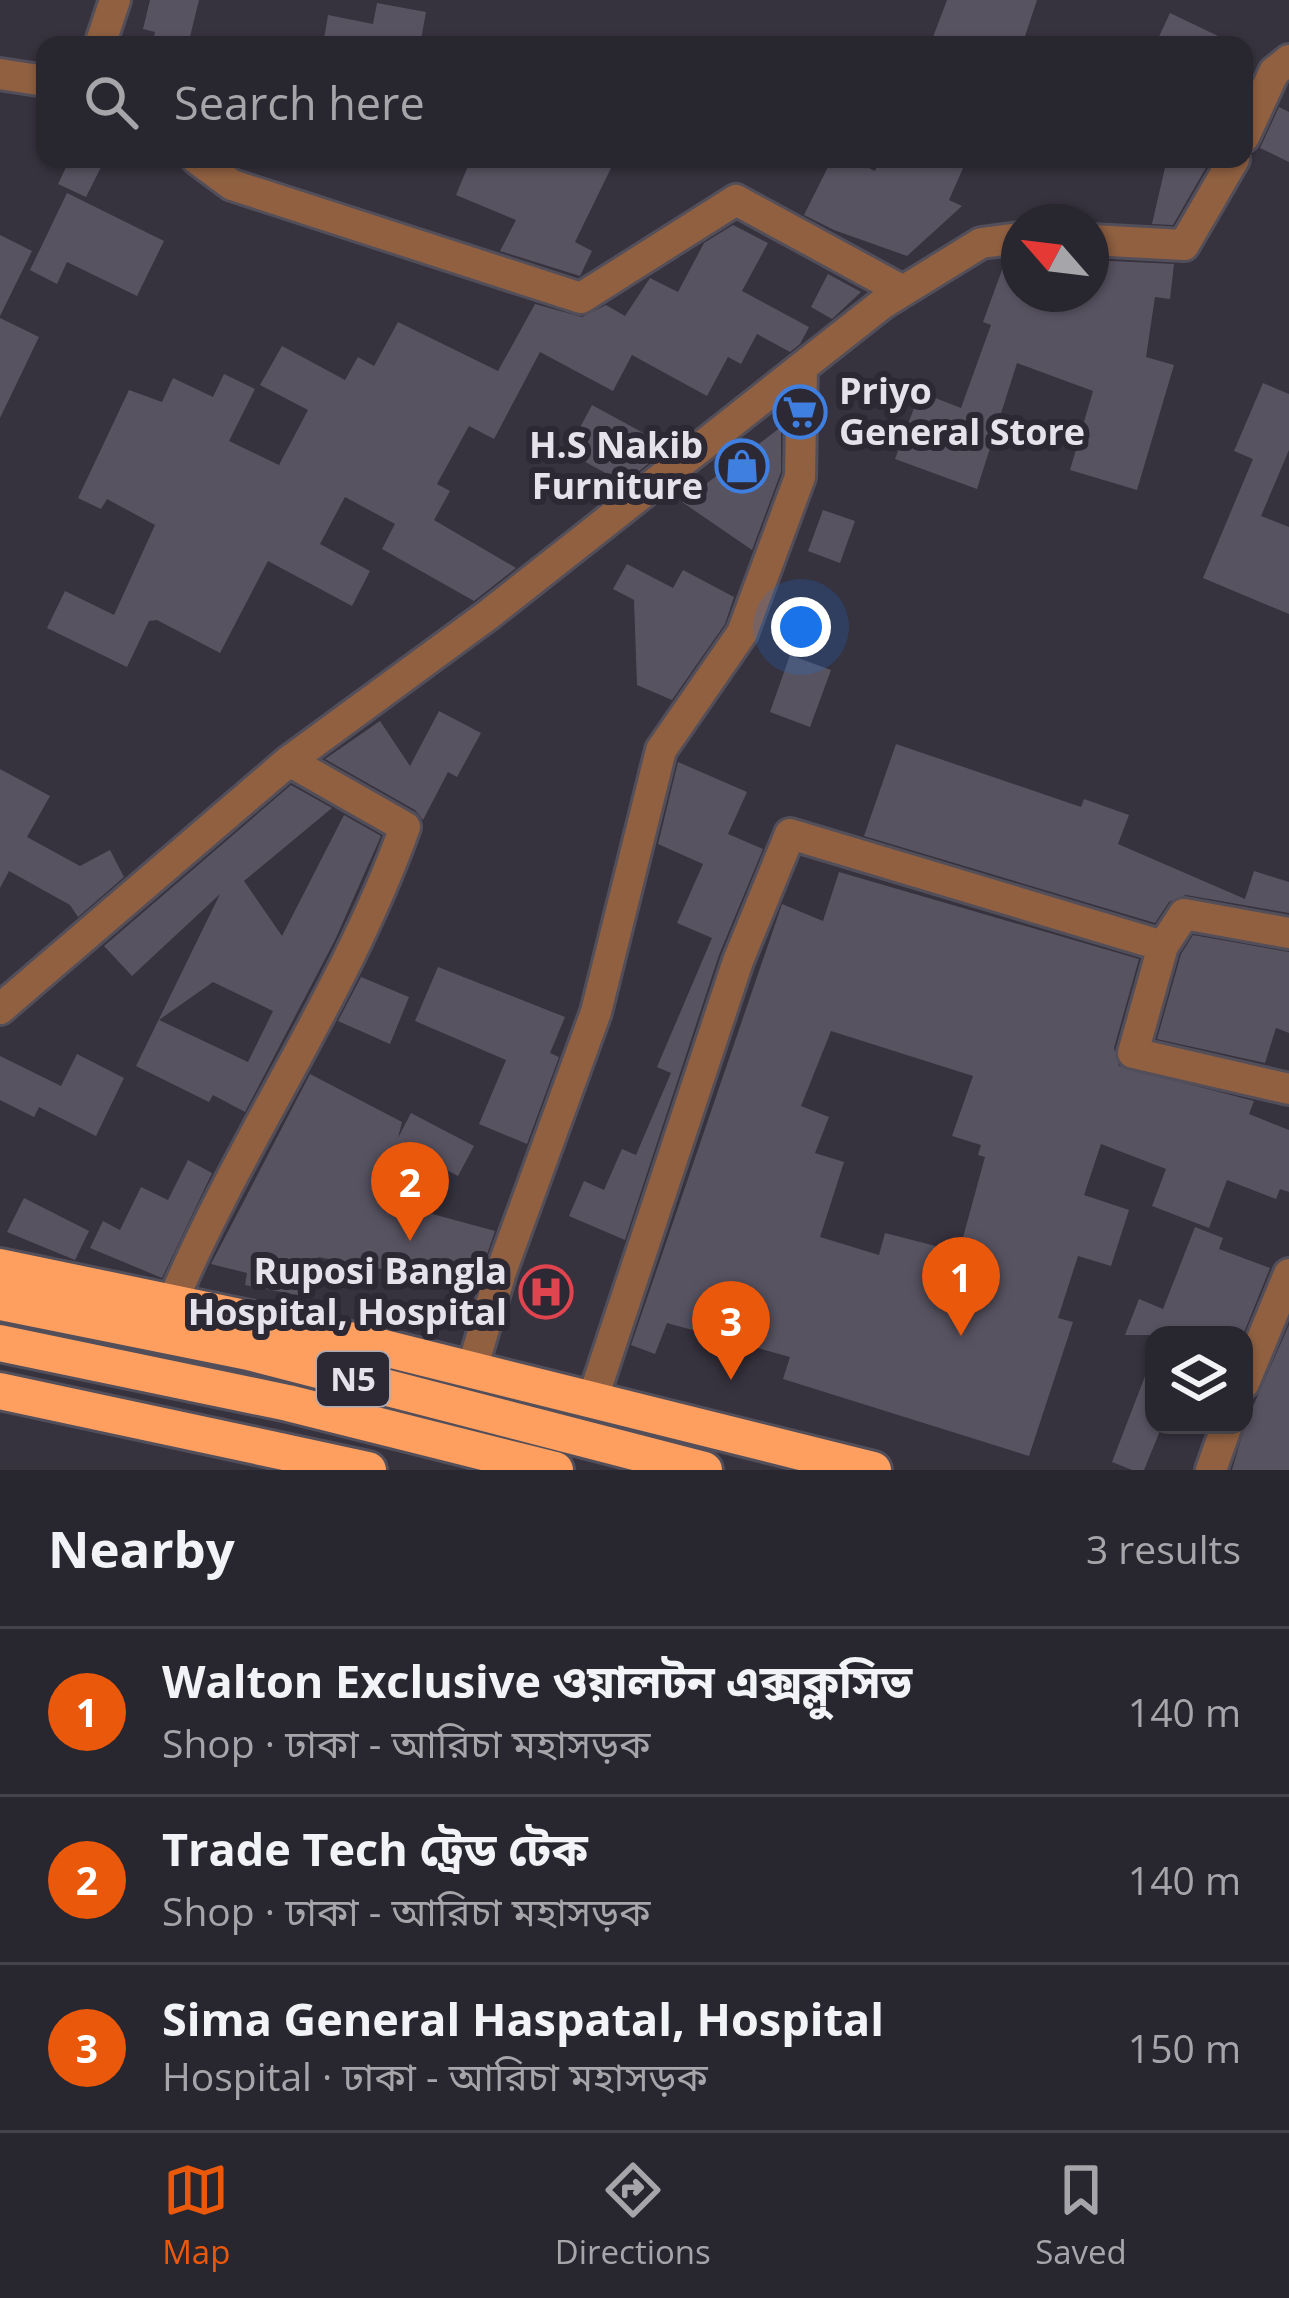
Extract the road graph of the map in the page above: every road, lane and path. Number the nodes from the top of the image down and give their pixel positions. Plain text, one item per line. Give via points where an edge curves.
1 (115, 0) edge
2 (103, 36) edge
3 (1289, 60) edge
4 (0, 74) edge
5 (36, 80) edge
6 (1253, 118) edge
7 (209, 168) edge
8 (1229, 168) edge
9 (1001, 240) edge
10 (1109, 241) edge
11 (903, 291) junction
12 (802, 368) junction
13 (289, 761) junction
14 (1289, 933) edge
15 (1163, 946) junction
16 (0, 1009) edge
17 (1289, 1089) edge
18 (0, 1267) edge
19 (1289, 1274) edge
20 (0, 1302) edge
21 (172, 1303) junction
22 (0, 1343) edge
23 (1253, 1361) edge
24 (472, 1369) junction
25 (0, 1391) edge
26 (593, 1397) junction
27 (1224, 1434) edge
28 (274, 1460) edge
29 (368, 1470) edge
30 (555, 1470) edge
31 (704, 1470) edge
32 (873, 1470) edge
33 (1211, 1470) edge

1 - 2 street
3 - 6 street via 1274,72
4 - 5 street
7 - 11 street via 232,185 581,298 736,200
8 - 10 street via 1184,245
9 - 11 street via 982,243
11 - 12 street
12 - 13 street
12 - 24 street via 800,477 742,633 661,750 596,1012
13 - 16 street
13 - 21 street via 405,826 374,913 249,1141
14 - 15 street via 1184,914
15 - 17 street via 1133,1053
15 - 26 street via 790,834 738,961
18 - 21 highway
19 - 23 street
20 - 31 highway, N5 via 249,1352
21 - 24 highway
22 - 30 highway, N5
24 - 26 highway
25 - 28 highway
26 - 32 highway
27 - 33 street
28 - 29 highway

